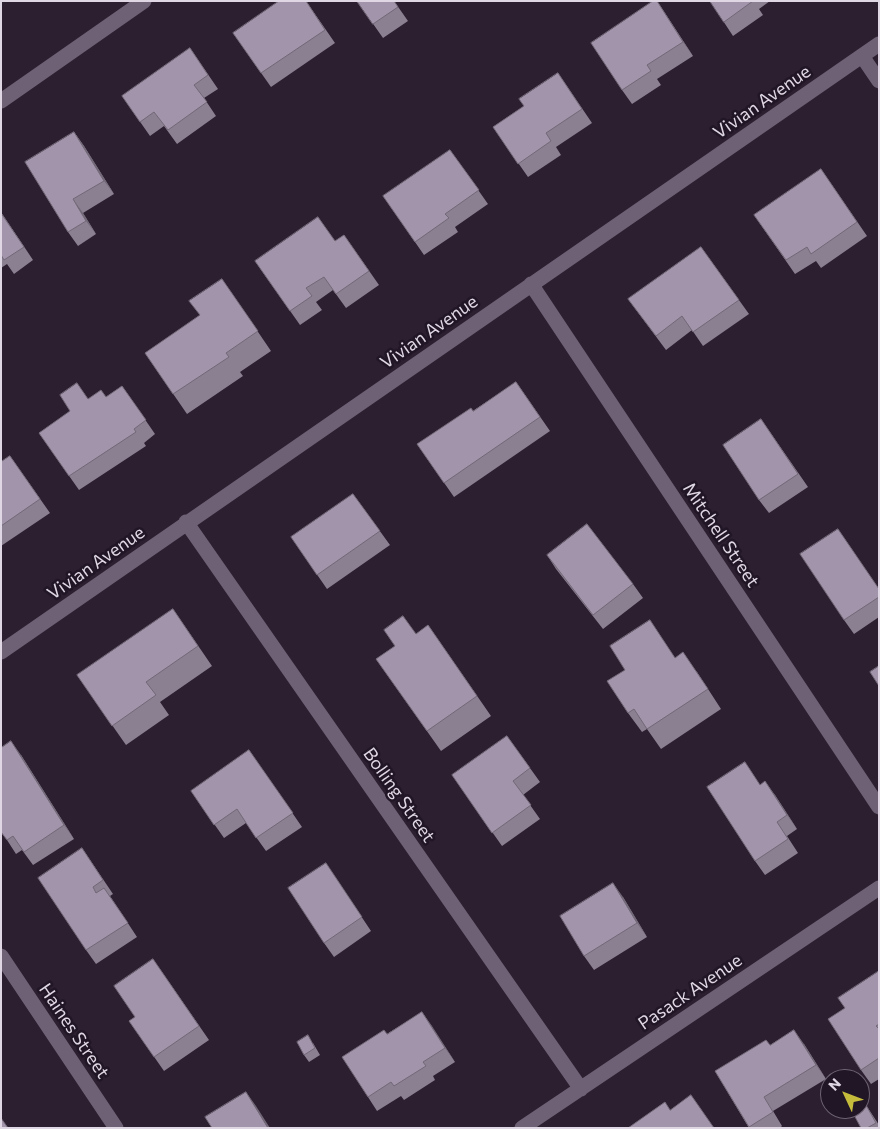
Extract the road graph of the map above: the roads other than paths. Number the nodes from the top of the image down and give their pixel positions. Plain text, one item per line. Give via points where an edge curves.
1 (144, 1) edge
2 (879, 44) edge
3 (862, 56) junction
4 (879, 81) edge
5 (1, 101) edge
6 (531, 284) junction
7 (186, 522) junction
8 (1, 652) edge
9 (879, 807) edge
10 (879, 888) edge
11 (1, 956) edge
12 (581, 1089) junction
13 (116, 1128) edge
14 (522, 1128) edge

1 - 5 street
2 - 3 street, Vivian Avenue
3 - 4 street
3 - 6 street, Vivian Avenue
6 - 7 street, Vivian Avenue
6 - 9 street, Mitchell Street
7 - 8 street, Vivian Avenue
7 - 12 street, Bolling Street
10 - 12 street, Pasack Avenue
11 - 13 street, Haines Street
12 - 14 street, Pasack Avenue

